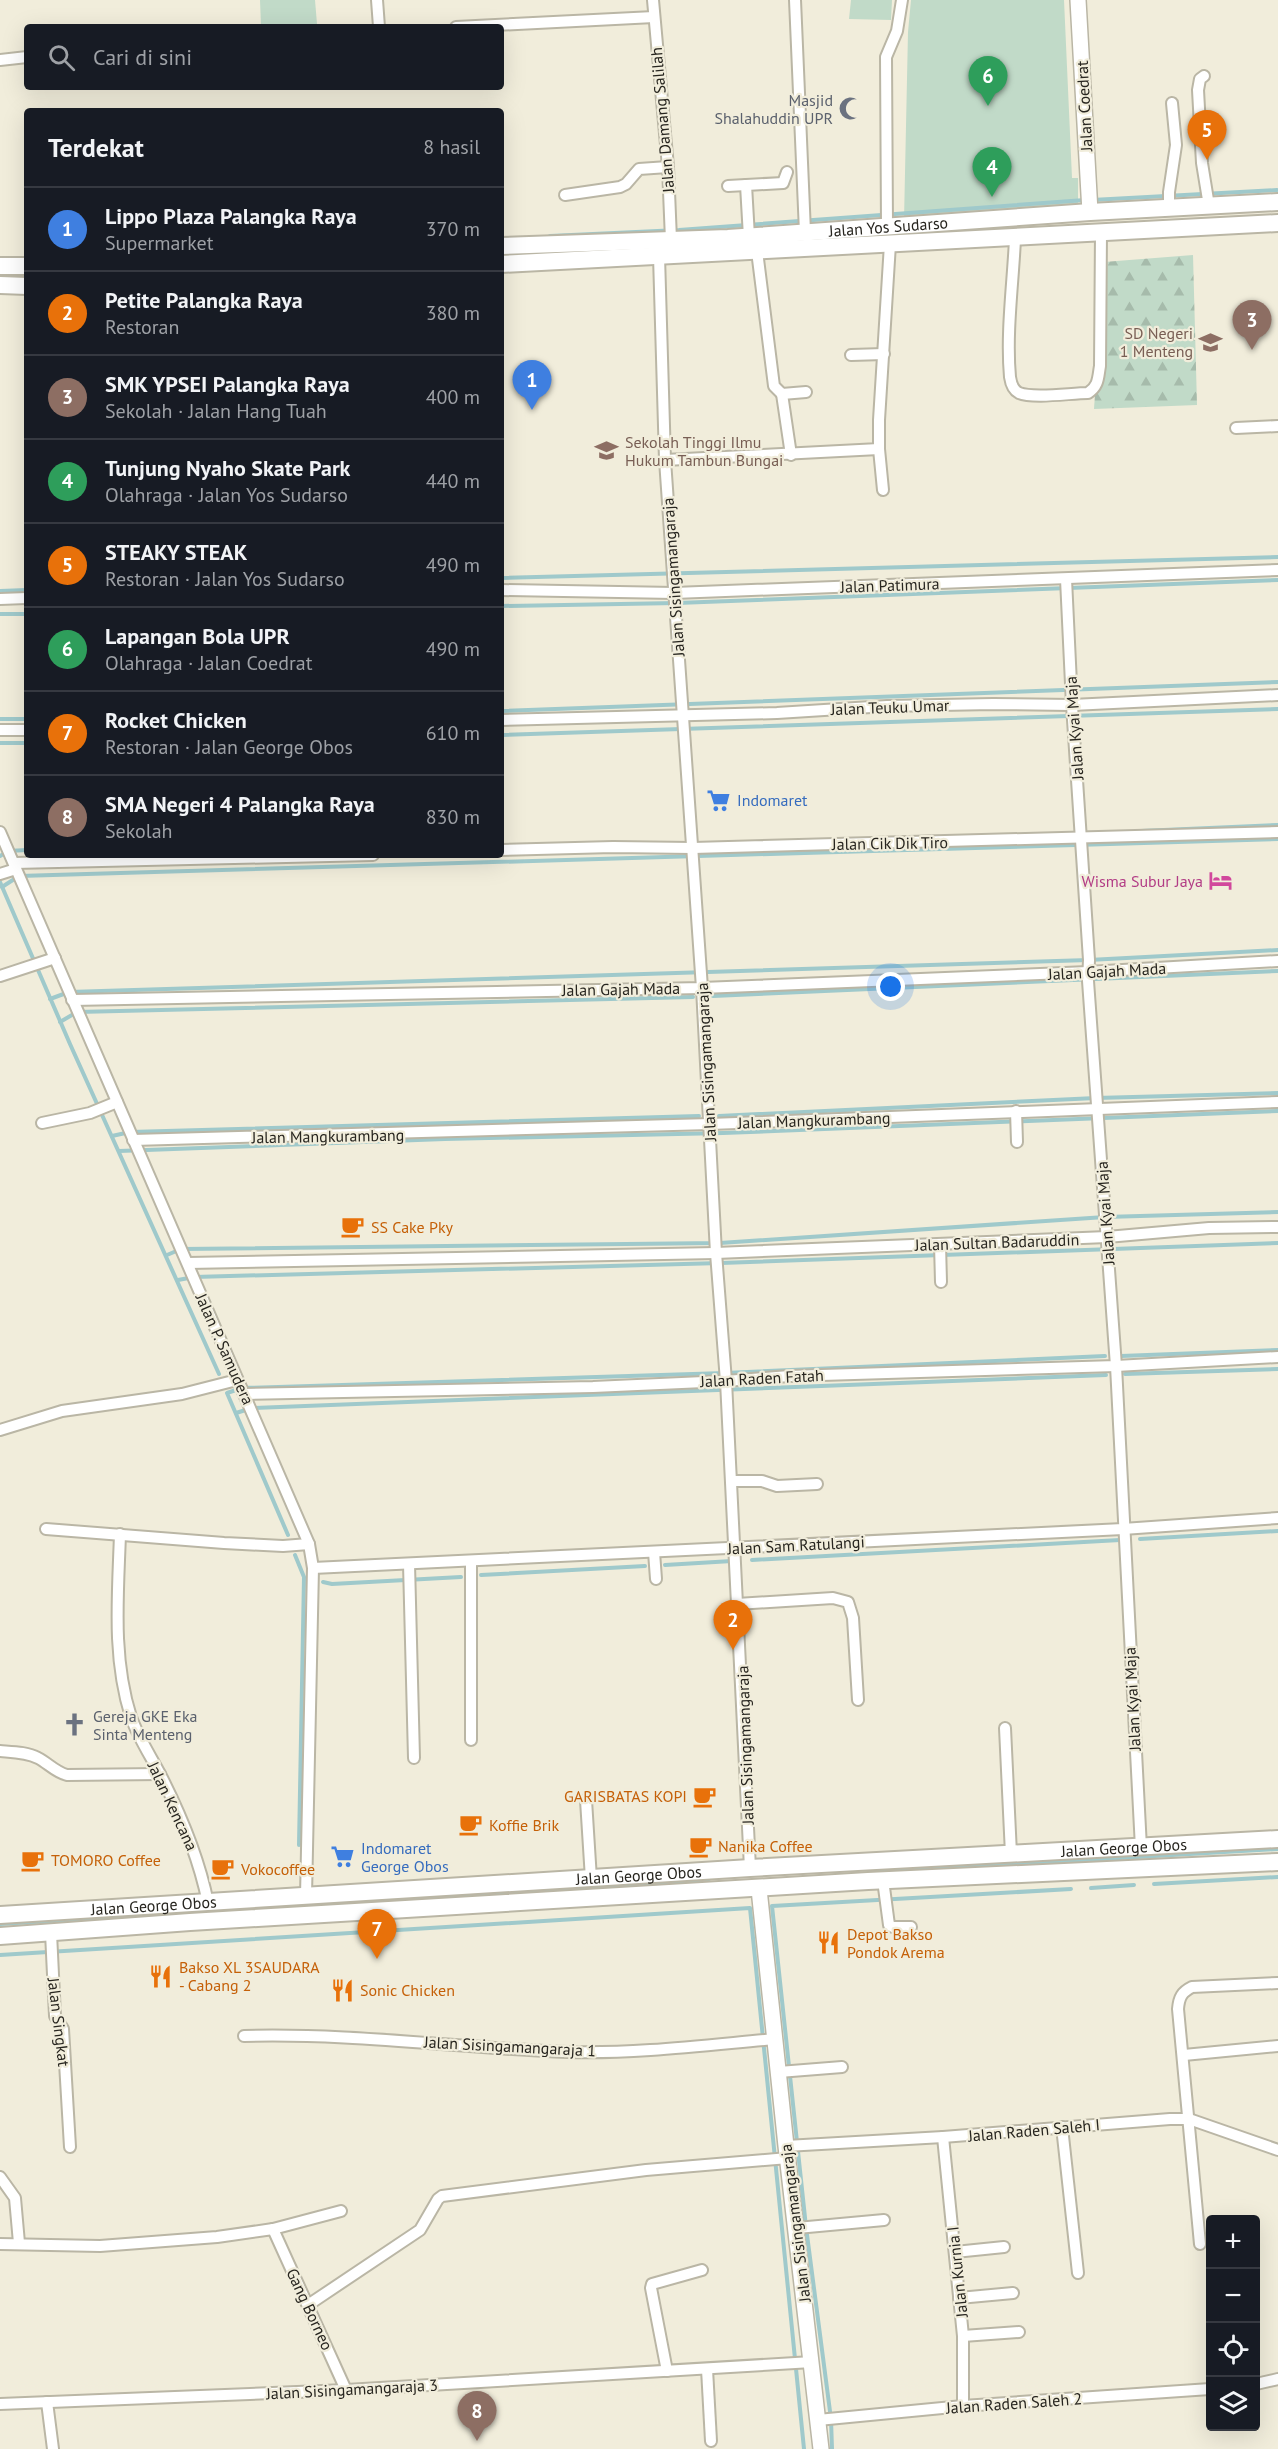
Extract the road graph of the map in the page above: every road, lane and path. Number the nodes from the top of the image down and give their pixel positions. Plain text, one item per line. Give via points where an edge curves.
1 (377, 0) edge
2 (652, 0) edge
3 (795, 0) edge
4 (902, 0) edge
5 (1078, 0) edge
6 (654, 17) junction
7 (379, 24) edge
8 (504, 25) edge
9 (24, 57) edge
10 (0, 60) edge
11 (1204, 76) dead end
12 (1172, 103) dead end
13 (668, 167) junction
14 (787, 172) dead end
15 (746, 185) junction
16 (728, 186) dead end
17 (566, 195) dead end
18 (1278, 202) edge
19 (1209, 206) junction
20 (1169, 208) junction
21 (1090, 212) junction
22 (1278, 224) edge
23 (887, 226) junction
24 (805, 232) junction
25 (1101, 233) junction
26 (671, 234) junction
27 (1015, 239) junction
28 (890, 243) junction
29 (753, 244) junction
30 (504, 246) edge
31 (659, 256) junction
32 (504, 264) edge
33 (0, 266) edge
34 (24, 266) edge
35 (0, 285) edge
36 (24, 285) edge
37 (884, 354) junction
38 (851, 355) dead end
39 (806, 392) dead end
40 (782, 394) junction
41 (1278, 426) edge
42 (1236, 428) dead end
43 (879, 449) junction
44 (791, 455) junction
45 (665, 460) junction
46 (883, 490) dead end
47 (1278, 570) edge
48 (1066, 579) junction
49 (504, 590) edge
50 (674, 593) junction
51 (24, 598) edge
52 (0, 599) edge
53 (1278, 695) edge
54 (1072, 705) junction
55 (682, 715) junction
56 (504, 720) edge
57 (0, 730) edge
58 (24, 730) edge
59 (0, 831) edge
60 (1278, 832) edge
61 (1081, 838) junction
62 (693, 848) junction
63 (504, 850) edge
64 (275, 858) edge
65 (15, 866) junction
66 (0, 874) edge
67 (55, 958) junction
68 (1278, 961) edge
69 (1088, 972) junction
70 (0, 976) edge
71 (702, 988) junction
72 (72, 1000) junction
73 (117, 1102) junction
74 (1278, 1102) edge
75 (1097, 1108) junction
76 (1016, 1111) junction
77 (42, 1123) dead end
78 (710, 1124) junction
79 (133, 1140) junction
80 (1017, 1142) dead end
81 (1278, 1227) edge
82 (1107, 1238) junction
83 (940, 1244) junction
84 (716, 1253) junction
85 (188, 1263) junction
86 (941, 1282) dead end
87 (1278, 1357) edge
88 (1116, 1366) junction
89 (237, 1380) junction
90 (726, 1381) junction
91 (246, 1394) junction
92 (0, 1430) edge
93 (732, 1481) junction
94 (817, 1484) dead end
95 (1278, 1518) edge
96 (46, 1528) dead end
97 (1123, 1529) junction
98 (120, 1534) junction
99 (309, 1544) junction
100 (735, 1549) junction
101 (654, 1552) junction
102 (471, 1562) junction
103 (409, 1564) junction
104 (314, 1568) junction
105 (656, 1579) dead end
106 (737, 1604) junction
107 (858, 1700) dead end
108 (1005, 1728) dead end
109 (471, 1740) dead end
110 (0, 1751) edge
111 (414, 1758) dead end
112 (160, 1774) junction
113 (586, 1800) dead end
114 (1278, 1839) edge
115 (1141, 1848) junction
116 (1011, 1854) junction
117 (866, 1862) junction
118 (1278, 1862) edge
119 (750, 1868) junction
120 (591, 1879) junction
121 (876, 1881) junction
122 (501, 1885) junction
123 (759, 1889) junction
124 (306, 1896) junction
125 (208, 1903) junction
126 (503, 1904) junction
127 (0, 1915) edge
128 (911, 1927) dead end
129 (51, 1933) junction
130 (0, 1936) edge
131 (1278, 1983) edge
132 (244, 2036) dead end
133 (775, 2039) junction
134 (1278, 2046) edge
135 (1184, 2055) junction
136 (842, 2067) dead end
137 (779, 2072) junction
138 (1189, 2119) junction
139 (1062, 2127) junction
140 (944, 2138) junction
141 (70, 2147) dead end
142 (1278, 2150) edge
143 (787, 2152) junction
144 (0, 2177) edge
145 (341, 2211) dead end
146 (884, 2220) dead end
147 (797, 2228) junction
148 (273, 2229) junction
149 (19, 2243) junction
150 (0, 2244) edge
151 (1200, 2244) dead end
152 (1004, 2247) dead end
153 (955, 2252) junction
154 (702, 2270) dead end
155 (1077, 2273) dead end
156 (1013, 2293) dead end
157 (959, 2298) junction
158 (308, 2305) junction
159 (1018, 2332) dead end
160 (963, 2336) junction
161 (812, 2362) junction
162 (707, 2369) junction
163 (667, 2372) junction
164 (1278, 2379) edge
165 (1260, 2383) edge
166 (1206, 2389) edge
167 (346, 2390) junction
168 (47, 2402) junction
169 (0, 2404) edge
170 (963, 2406) junction
171 (818, 2421) junction
172 (711, 2441) dead end
173 (53, 2449) edge
174 (821, 2449) edge

1 - 7 street
2 - 6 street, Jalan Damang Salilah
3 - 24 street
4 - 23 street via 897,31 886,57
5 - 21 street, Jalan Coedrat
6 - 8 street
6 - 13 street, Jalan Damang Salilah
9 - 10 street
11 - 19 street via 1198,90
12 - 20 street via 1176,145
13 - 17 street via 639,169 626,184 607,191
13 - 26 street, Jalan Damang Salilah
14 - 15 street via 783,183
15 - 16 street
15 - 29 street
18 - 19 main road, Jalan Yos Sudarso
19 - 20 main road, Jalan Yos Sudarso
20 - 21 main road, Jalan Yos Sudarso
21 - 23 main road, Jalan Yos Sudarso
22 - 25 main road, Jalan Yos Sudarso
23 - 24 main road, Jalan Yos Sudarso
24 - 29 main road, Jalan Yos Sudarso
25 - 27 main road, Jalan Yos Sudarso
25 - 27 street via 1100,366 1095,389 1088,393 1030,395 1013,388 1010,345
26 - 29 main road, Jalan Yos Sudarso
26 - 30 main road, Jalan Yos Sudarso
27 - 28 main road, Jalan Yos Sudarso
28 - 29 main road, Jalan Yos Sudarso
28 - 37 street
29 - 31 main road, Jalan Yos Sudarso
29 - 40 street via 774,386
31 - 32 main road, Jalan Yos Sudarso
31 - 45 street, Jalan Sisingamangaraja
33 - 34 main road
35 - 36 main road
37 - 38 street
37 - 43 street
39 - 40 street
40 - 44 street
41 - 42 street
43 - 44 street
43 - 46 street
44 - 45 street
45 - 50 street, Jalan Sisingamangaraja
47 - 48 street, Jalan Patimura
48 - 50 street, Jalan Patimura
48 - 54 street, Jalan Kyai Maja
49 - 50 street, Jalan Patimura
50 - 55 street, Jalan Sisingamangaraja
51 - 52 street
53 - 54 street, Jalan Teuku Umar
54 - 55 street, Jalan Teuku Umar via 887,706
54 - 61 street, Jalan Kyai Maja
55 - 56 street, Jalan Teuku Umar
55 - 62 street, Jalan Sisingamangaraja
57 - 58 street
59 - 65 street, Jalan P. Samudera
60 - 61 street, Jalan Cik Dik Tiro
61 - 62 street, Jalan Cik Dik Tiro
61 - 69 street, Jalan Kyai Maja
62 - 63 street, Jalan Cik Dik Tiro
62 - 71 street, Jalan Sisingamangaraja
64 - 65 street
65 - 66 street
65 - 67 street, Jalan P. Samudera
67 - 70 street
67 - 72 street, Jalan P. Samudera
68 - 69 street, Jalan Gajah Mada
69 - 71 street, Jalan Gajah Mada
69 - 75 street, Jalan Kyai Maja
71 - 72 street, Jalan Gajah Mada
71 - 78 street, Jalan Sisingamangaraja
72 - 73 street, Jalan P. Samudera
73 - 77 street via 90,1113
73 - 79 street, Jalan P. Samudera
74 - 75 street, Jalan Mangkurambang
75 - 76 street, Jalan Mangkurambang
75 - 82 street, Jalan Kyai Maja
76 - 78 street, Jalan Mangkurambang
76 - 80 street
78 - 79 street, Jalan Mangkurambang
78 - 84 street, Jalan Sisingamangaraja
79 - 85 street, Jalan P. Samudera
81 - 82 street, Jalan Sultan Badaruddin via 1209,1228
82 - 83 street, Jalan Sultan Badaruddin
82 - 88 street, Jalan Kyai Maja
83 - 84 street, Jalan Sultan Badaruddin
83 - 86 street
84 - 85 street, Jalan Sultan Badaruddin
84 - 90 street, Jalan Sisingamangaraja
85 - 89 street, Jalan P. Samudera
87 - 88 street, Jalan Raden Fatah
88 - 90 street, Jalan Raden Fatah
88 - 97 street, Jalan Kyai Maja
89 - 91 street, Jalan P. Samudera
89 - 92 street via 182,1394 62,1411
90 - 91 street, Jalan Raden Fatah
90 - 93 street, Jalan Sisingamangaraja
91 - 99 street, Jalan P. Samudera
93 - 94 street via 762,1481 777,1486
93 - 100 street, Jalan Sisingamangaraja
95 - 97 street, Jalan Sam Ratulangi
96 - 98 street
97 - 100 street, Jalan Sam Ratulangi
97 - 115 street, Jalan Kyai Maja
98 - 99 street via 283,1546
98 - 112 street, Jalan Kencana via 120,1671 132,1718
99 - 104 street, Jalan P. Samudera
100 - 101 street, Jalan Sam Ratulangi
100 - 106 street, Jalan Sisingamangaraja
101 - 102 street, Jalan Sam Ratulangi
101 - 105 street
102 - 103 street, Jalan Sam Ratulangi
102 - 109 street
103 - 104 street, Jalan Sam Ratulangi
103 - 111 street
104 - 124 street, Jalan P. Samudera
106 - 107 street via 833,1598 848,1602 853,1618
106 - 119 street, Jalan Sisingamangaraja
108 - 116 street
110 - 112 street via 37,1757 67,1775
112 - 125 street, Jalan Kencana via 200,1868
113 - 120 street
114 - 115 main road, Jalan George Obos
115 - 116 main road, Jalan George Obos
116 - 117 main road, Jalan George Obos
117 - 119 main road, Jalan George Obos
117 - 121 main road
118 - 121 main road, Jalan George Obos
119 - 120 main road, Jalan George Obos
120 - 122 main road, Jalan George Obos
121 - 123 main road, Jalan George Obos
121 - 128 street via 889,1925
122 - 124 main road, Jalan George Obos
122 - 126 main road
123 - 126 main road, Jalan George Obos
123 - 133 street, Jalan Sisingamangaraja
124 - 125 main road, Jalan George Obos
125 - 127 main road, Jalan George Obos
126 - 129 main road, Jalan George Obos
129 - 130 main road, Jalan George Obos
129 - 141 street, Jalan Singkat via 55,2016 63,2029
131 - 135 street via 1209,1985 1184,1991 1178,2009
132 - 133 street, Jalan Sisingamangaraja 1 via 356,2037 570,2052
133 - 137 street, Jalan Sisingamangaraja
134 - 135 street
135 - 138 street
136 - 137 street
137 - 143 street, Jalan Sisingamangaraja
138 - 139 street, Jalan Raden Saleh I
138 - 142 street, Jalan Raden Saleh I
138 - 151 street
139 - 140 street, Jalan Raden Saleh I
139 - 155 street
140 - 143 street, Jalan Raden Saleh I
140 - 153 street, Jalan Kurnia I
143 - 147 street, Jalan Sisingamangaraja
143 - 158 street via 445,2196 438,2199 420,2230
144 - 149 street via 15,2198
145 - 148 street
146 - 147 street
147 - 161 street, Jalan Sisingamangaraja
148 - 149 street via 126,2245
148 - 158 street, Gang Borneo
149 - 150 street
152 - 153 street
153 - 157 street, Jalan Kurnia I
154 - 163 street via 652,2284
156 - 157 street
157 - 160 street, Jalan Kurnia I
158 - 167 street, Gang Borneo
159 - 160 street
160 - 170 street, Jalan Kurnia I
161 - 162 street, Jalan Sisingamangaraja 3
161 - 171 street, Jalan Sisingamangaraja
162 - 163 street, Jalan Sisingamangaraja 3
162 - 172 street
163 - 167 street, Jalan Sisingamangaraja 3
164 - 165 street
166 - 170 street, Jalan Raden Saleh 2
167 - 168 street, Jalan Sisingamangaraja 3
168 - 169 street, Jalan Sisingamangaraja 3
168 - 173 street
170 - 171 street, Jalan Raden Saleh 2
171 - 174 street, Jalan Sisingamangaraja

